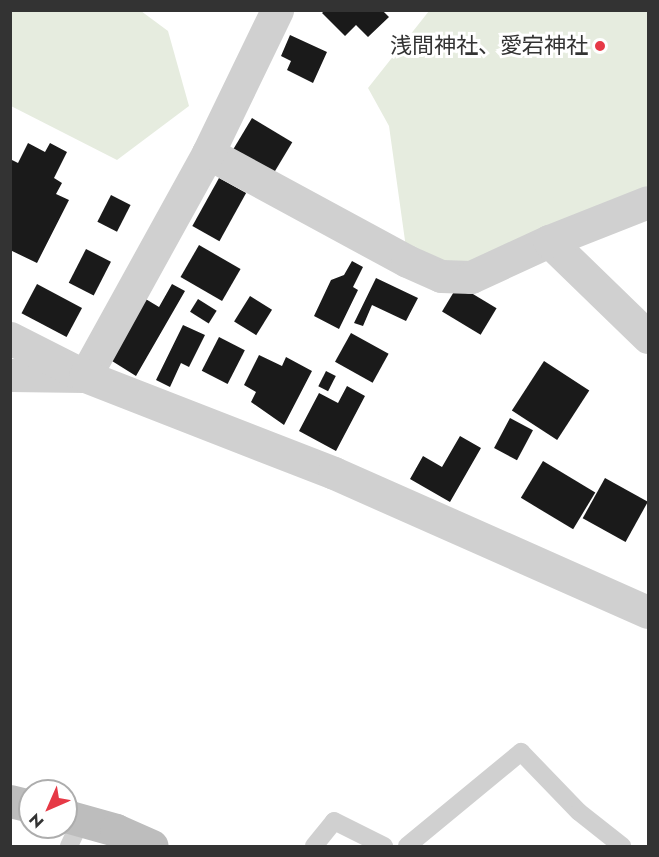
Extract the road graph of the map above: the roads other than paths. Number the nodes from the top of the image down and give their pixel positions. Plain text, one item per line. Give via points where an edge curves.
1 (277, 10) edge
2 (208, 153) junction
3 (648, 202) edge
4 (549, 240) junction
5 (648, 337) edge
6 (10, 338) edge
7 (10, 375) edge
8 (85, 376) junction
9 (648, 612) edge
10 (78, 828) edge
11 (152, 846) edge
12 (314, 846) edge
13 (384, 846) edge
14 (407, 846) edge
15 (621, 846) edge

1 - 2 street
2 - 4 street via 441,276 471,278
2 - 8 street
3 - 4 street
4 - 5 street
6 - 8 street
7 - 8 street
8 - 9 street via 334,473
10 - 11 main road via 116,830
12 - 13 lane via 334,821
14 - 15 lane via 521,752 579,812

